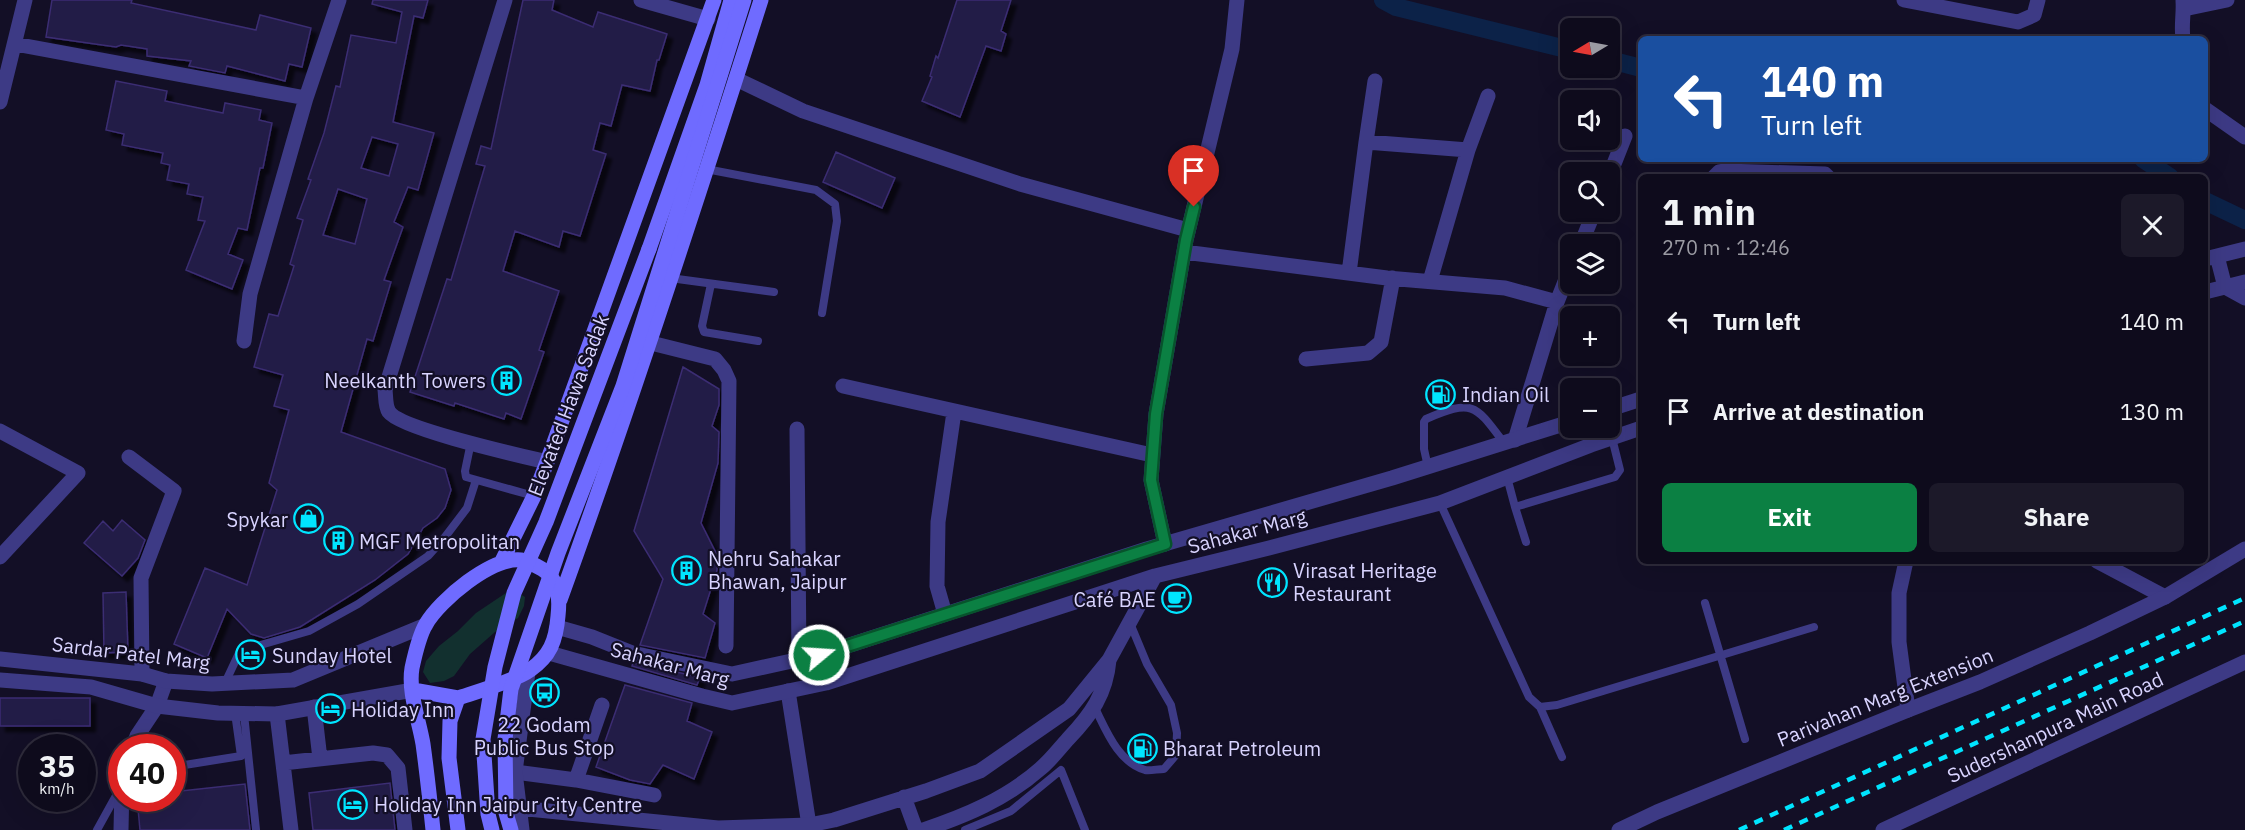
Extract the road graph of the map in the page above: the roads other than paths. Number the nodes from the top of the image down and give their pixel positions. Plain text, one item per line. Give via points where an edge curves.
1 (25, 0) edge
2 (339, 0) edge
3 (505, 0) edge
4 (641, 0) edge
5 (714, 0) edge
6 (731, 0) edge
7 (744, 0) edge
8 (761, 0) edge
9 (1238, 0) edge
10 (1904, 0) edge
11 (2038, 0) edge
12 (2227, 0) edge
13 (2183, 4) edge
14 (708, 19) junction
15 (2183, 36) edge
16 (15, 44) junction
17 (736, 79) junction
18 (1374, 81) dead end
19 (1488, 96) dead end
20 (306, 98) junction
21 (0, 102) edge
22 (2208, 111) edge
23 (1625, 136) dead end
24 (2245, 137) edge
25 (1366, 142) junction
26 (1468, 150) junction
27 (1615, 162) edge
28 (706, 169) junction
29 (1717, 174) edge
30 (1825, 174) edge
31 (1188, 230) junction
32 (2245, 249) edge
33 (1184, 252) junction
34 (2211, 257) edge
35 (1349, 273) junction
36 (670, 278) junction
37 (1393, 278) junction
38 (1430, 282) junction
39 (2245, 282) edge
40 (711, 284) junction
41 (2225, 287) junction
42 (2208, 291) edge
43 (774, 292) dead end
44 (1560, 294) edge
45 (2245, 298) edge
46 (1557, 302) junction
47 (822, 313) dead end
48 (243, 341) dead end
49 (758, 341) dead end
50 (651, 343) junction
51 (1306, 359) dead end
52 (843, 386) dead end
53 (1638, 400) edge
54 (1620, 406) edge
55 (954, 412) junction
56 (1560, 425) edge
57 (797, 429) dead end
58 (1638, 429) edge
59 (0, 431) edge
60 (1620, 435) edge
61 (1612, 438) joint
62 (1509, 441) junction
63 (471, 442) junction
64 (1152, 455) junction
65 (129, 458) dead end
66 (548, 462) junction
67 (1428, 467) junction
68 (1507, 477) junction
69 (476, 480) junction
70 (534, 496) junction
71 (1440, 503) junction
72 (1515, 507) junction
73 (1526, 542) dead end
74 (1165, 544) junction
75 (2245, 549) edge
76 (0, 557) edge
77 (501, 563) junction
78 (1905, 564) edge
79 (2103, 564) edge
80 (1155, 576) junction
81 (2165, 597) junction
82 (560, 601) junction
83 (1705, 603) dead end
84 (945, 614) junction
85 (1130, 622) junction
86 (426, 625) junction
87 (558, 627) junction
88 (1814, 627) dead end
89 (726, 646) dead end
90 (549, 653) junction
91 (1720, 657) junction
92 (0, 659) edge
93 (799, 660) junction
94 (1109, 660) junction
95 (2245, 662) edge
96 (528, 672) junction
97 (142, 674) junction
98 (0, 680) edge
99 (166, 681) junction
100 (225, 683) junction
101 (413, 690) junction
102 (788, 691) junction
103 (458, 698) junction
104 (602, 705) dead end
105 (157, 706) junction
106 (314, 707) junction
107 (1540, 707) junction
108 (1095, 708) junction
109 (1908, 710) junction
110 (240, 714) junction
111 (277, 714) junction
112 (138, 734) edge
113 (1745, 739) dead end
114 (1562, 757) dead end
115 (320, 759) junction
116 (283, 763) junction
117 (186, 765) edge
118 (515, 772) junction
119 (576, 780) junction
120 (654, 795) dead end
121 (904, 797) junction
122 (518, 808) junction
123 (108, 810) edge
124 (121, 812) edge
125 (610, 823) edge
126 (809, 825) junction
127 (97, 830) edge
128 (121, 830) edge
129 (256, 830) edge
130 (291, 830) edge
131 (405, 830) edge
132 (433, 830) edge
133 (458, 830) edge
134 (492, 830) edge
135 (511, 830) edge
136 (522, 830) edge
137 (916, 830) edge
138 (923, 830) edge
139 (965, 830) edge
140 (1085, 830) edge
141 (1619, 830) edge
142 (1883, 830) edge

1 - 16 street
2 - 20 street
3 - 63 street via 385,390 389,412 395,418
4 - 14 street
5 - 14 main road
6 - 134 main road, Elevated Hawa Sadak, bridge via 707,85 649,249 546,522 514,593 495,667 483,739
7 - 135 main road, Elevated Hawa Sadak, bridge via 623,386 558,553 511,689 505,739 506,813
8 - 17 main road
9 - 31 street via 1232,49
10 - 11 street via 2018,22 2034,15
12 - 13 street
13 - 15 street
14 - 66 main road
16 - 20 street
16 - 21 street
17 - 28 main road
17 - 31 street via 803,111 1020,184
18 - 25 street
19 - 26 street
20 - 48 street via 250,294
22 - 24 street
23 - 27 street
25 - 26 street
25 - 35 street
26 - 38 street
28 - 36 main road
28 - 47 lane via 816,190 835,204 837,221
29 - 30 street
31 - 33 street
32 - 34 street
33 - 35 street
33 - 64 street
34 - 41 street
35 - 37 street
36 - 40 lane
36 - 50 main road
37 - 38 street
37 - 51 street via 1381,342 1368,353
38 - 46 street via 1505,288
39 - 41 street
40 - 43 lane
40 - 49 lane via 704,332
41 - 42 street
41 - 45 street
44 - 46 street
46 - 62 street
50 - 82 main road
50 - 89 street via 715,359 729,381
52 - 55 street
53 - 54 street
55 - 64 street
55 - 84 street via 938,522 937,586
56 - 62 street, Sahakar Marg
57 - 93 street
58 - 60 street, Sahakar Marg
59 - 76 street via 78,473
61 - 68 street, Sahakar Marg
61 - 72 lane via 1620,470 1616,477
62 - 67 street, Sahakar Marg
62 - 67 lane via 1476,409 1467,407 1434,415 1424,425
63 - 66 street
63 - 69 lane via 465,471 466,477
64 - 74 street via 1151,480
65 - 97 street via 174,491 141,578
66 - 70 main road
67 - 74 street, Sahakar Marg
68 - 71 street, Sahakar Marg
68 - 72 lane
69 - 70 lane
69 - 100 lane via 467,508 428,556 309,632 240,651
70 - 77 main road
71 - 80 street, Sahakar Marg
71 - 107 lane via 1529,697
72 - 73 lane
74 - 84 street, Sahakar Marg
75 - 81 street, Parivahan Marg Extension
77 - 82 main road via 523,560 545,571 556,582
77 - 86 main road via 474,577
78 - 109 street via 1899,593 1899,642
79 - 81 street
80 - 85 street
80 - 102 street, Sahakar Marg via 826,683
81 - 109 street, Parivahan Marg Extension via 1980,682
82 - 87 main road
83 - 91 lane
84 - 93 street, Sahakar Marg
85 - 94 street
85 - 108 lane via 1147,664 1171,705 1177,733 1176,754 1164,769 1146,770 1131,762 1115,746
86 - 100 street, Sardar Patel Marg via 294,680
86 - 101 main road via 412,671
87 - 90 main road
87 - 93 street, Sahakar Marg via 632,653 732,674
88 - 91 lane
90 - 96 main road
90 - 102 street, Sahakar Marg via 732,703
91 - 107 lane
91 - 113 lane
92 - 97 street, Sardar Patel Marg
94 - 108 street
94 - 121 street via 1069,709 989,765
95 - 142 street, Sudershanpura Main Road
96 - 103 main road
96 - 118 street
97 - 99 street, Sardar Patel Marg
98 - 105 street, Sardar Patel Marg via 92,687
99 - 100 street, Sardar Patel Marg
99 - 105 street
101 - 103 main road
101 - 106 street, Sardar Patel Marg
101 - 132 main road
102 - 126 street
103 - 133 main road via 450,721 449,758
104 - 119 street
105 - 110 street, Sardar Patel Marg
105 - 112 street
106 - 111 street, Sardar Patel Marg
106 - 115 street
107 - 114 lane
108 - 138 street via 1042,768 1018,787 972,812
109 - 141 street, Parivahan Marg Extension
110 - 111 street, Sardar Patel Marg
110 - 117 lane via 241,756
110 - 129 lane
111 - 116 street
115 - 116 street
115 - 131 street via 387,755 398,768
116 - 130 street
118 - 119 street
118 - 122 street
119 - 120 street
121 - 126 street
121 - 137 street
122 - 125 street
122 - 136 street
123 - 127 lane
124 - 128 street
125 - 126 street via 717,828
139 - 140 lane via 1011,811 1061,770

